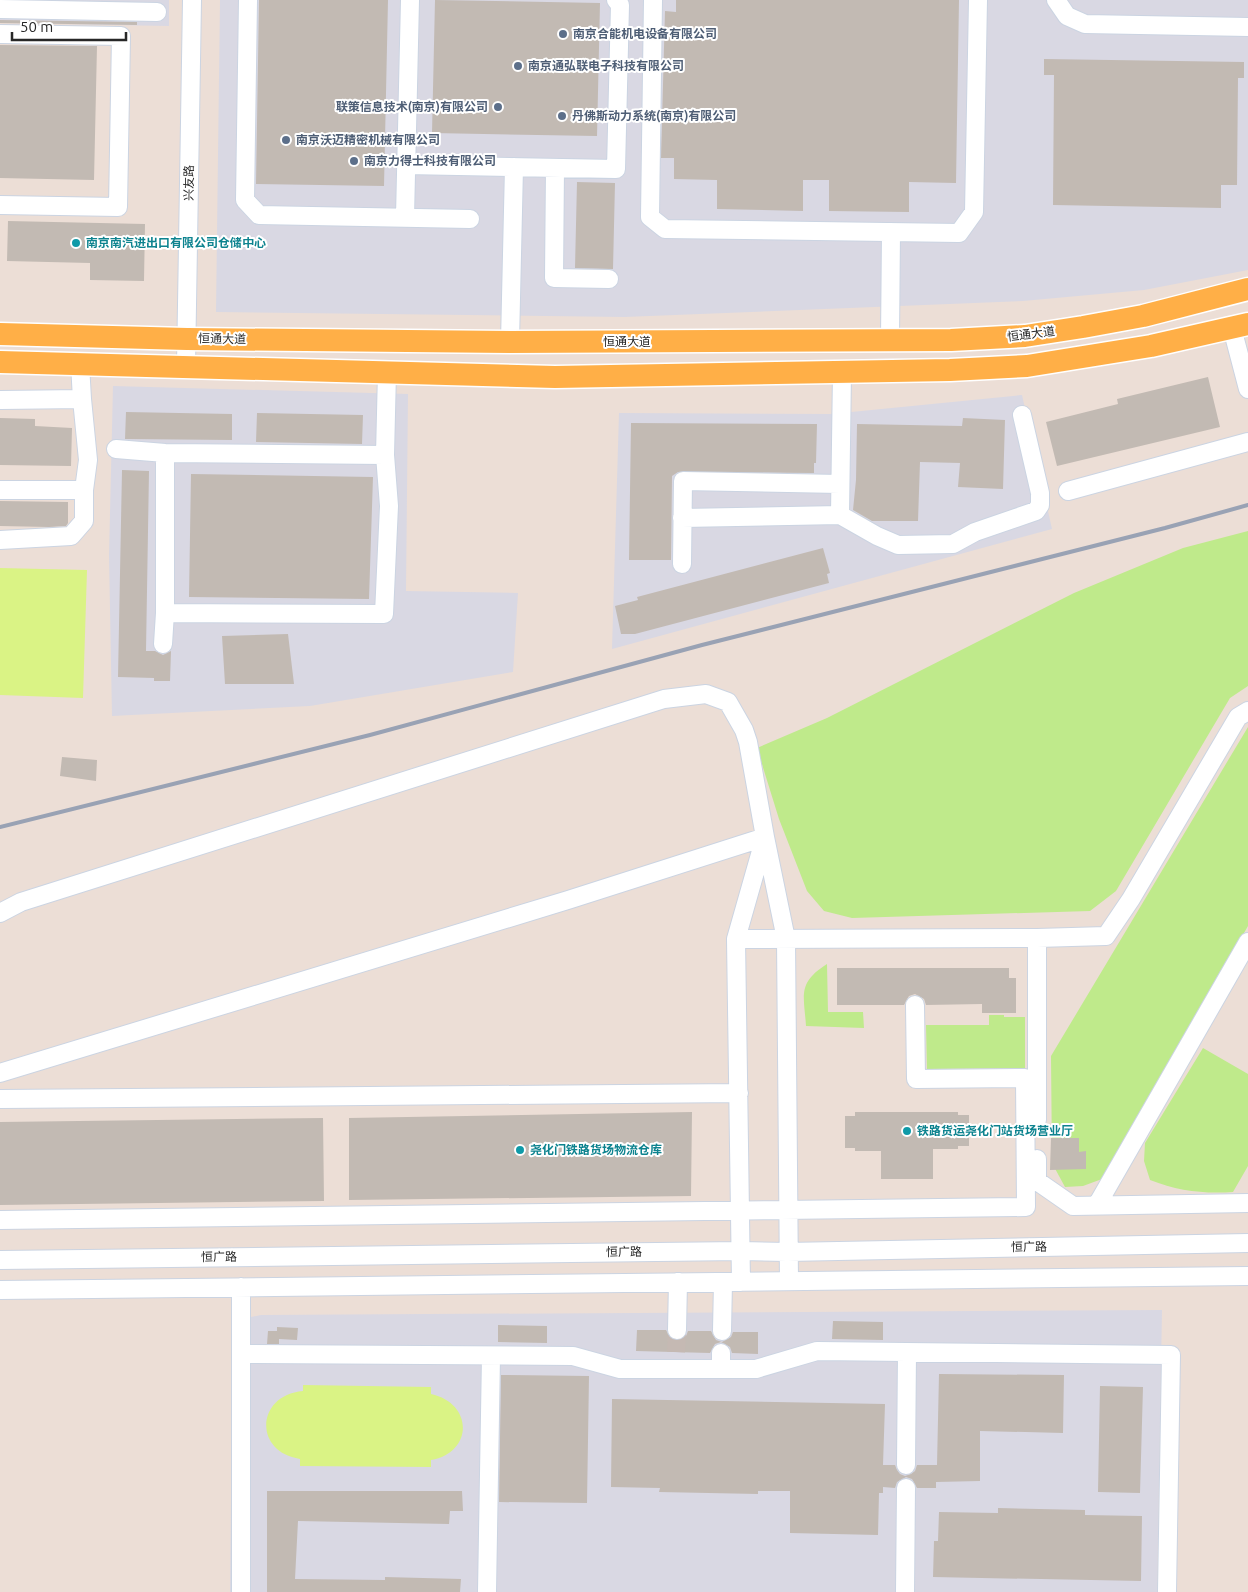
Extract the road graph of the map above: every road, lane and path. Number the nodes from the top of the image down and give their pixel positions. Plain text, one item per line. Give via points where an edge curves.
1 (192, 0) edge
2 (248, 0) edge
3 (410, 0) edge
4 (616, 0) edge
5 (653, 0) edge
6 (978, 0) edge
7 (1056, 0) edge
8 (0, 9) edge
9 (157, 12) dead end
10 (1248, 27) edge
11 (0, 34) edge
12 (406, 165) junction
13 (514, 167) junction
14 (555, 168) junction
15 (0, 205) edge
16 (405, 217) junction
17 (470, 218) dead end
18 (891, 232) junction
19 (609, 279) dead end
20 (1248, 288) edge
21 (1240, 326) edge
22 (0, 334) edge
23 (187, 339) junction
24 (890, 340) junction
25 (510, 342) junction
26 (0, 362) edge
27 (80, 364) junction
28 (186, 366) junction
29 (388, 372) junction
30 (842, 372) junction
31 (1248, 389) edge
32 (82, 399) junction
33 (0, 400) edge
34 (1022, 416) dead end
35 (1248, 442) edge
36 (116, 449) dead end
37 (165, 453) junction
38 (385, 455) junction
39 (840, 484) junction
40 (0, 490) edge
41 (84, 490) junction
42 (1068, 491) dead end
43 (840, 515) junction
44 (682, 518) junction
45 (0, 540) edge
46 (682, 564) dead end
47 (165, 613) junction
48 (164, 644) dead end
49 (1248, 710) edge
50 (765, 837) junction
51 (0, 913) edge
52 (1037, 938) junction
53 (736, 939) junction
54 (786, 940) junction
55 (1248, 942) edge
56 (916, 1005) dead end
57 (0, 1073) edge
58 (739, 1093) junction
59 (0, 1099) edge
60 (1248, 1203) edge
61 (1096, 1205) junction
62 (740, 1210) junction
63 (788, 1211) junction
64 (0, 1220) edge
65 (1248, 1243) edge
66 (741, 1251) junction
67 (787, 1252) junction
68 (0, 1260) edge
69 (1248, 1276) edge
70 (789, 1281) junction
71 (678, 1282) junction
72 (723, 1282) junction
73 (741, 1282) junction
74 (241, 1286) junction
75 (0, 1290) edge
76 (677, 1330) tunnel mouth
77 (722, 1331) dead end
78 (907, 1353) junction
79 (241, 1354) junction
80 (492, 1356) junction
81 (906, 1465) dead end
82 (906, 1488) dead end
83 (241, 1592) edge
84 (487, 1592) edge
85 (905, 1592) edge
86 (1167, 1592) edge

1 - 23 street, 兴友路
2 - 16 street via 245,200 259,215
3 - 12 street
4 - 14 street via 620,5 616,169
5 - 18 street via 650,217 665,228
6 - 18 street via 974,212 959,233
7 - 10 street via 1067,16 1085,24
8 - 9 street
11 - 15 street via 122,36 118,207
12 - 13 street
12 - 16 street
13 - 14 street
13 - 25 street
14 - 19 street via 554,278
16 - 17 street
18 - 24 street
20 - 24 main road, 恒通大道 via 1143,316 1025,336
21 - 30 main road via 1151,346 1027,366
21 - 31 street
22 - 23 main road, 恒通大道
23 - 25 main road, 恒通大道
23 - 28 street, 兴友路
24 - 25 main road, 恒通大道
26 - 27 main road
27 - 28 main road
27 - 32 street
28 - 29 main road
29 - 30 main road via 555,377
29 - 38 street
30 - 39 street
32 - 33 street
32 - 41 street via 88,460
34 - 43 street via 1040,493 1040,506 1036,511 975,532 953,544 898,544
35 - 42 street
36 - 37 street
37 - 38 street
37 - 47 street
38 - 47 street via 390,506 384,614
39 - 43 street
39 - 44 street via 683,482
40 - 41 street
41 - 45 street via 84,521 71,536
43 - 44 street
44 - 46 street
47 - 48 street
49 - 52 street via 1238,717 1106,936
50 - 51 street via 744,730 728,702 706,694 664,699 21,902
50 - 53 street
50 - 54 street
50 - 57 street
52 - 54 street
52 - 61 street via 1037,1181 1073,1206
53 - 54 street
53 - 58 street
54 - 63 street
55 - 61 street
56 - 63 street via 916,1079 1025,1078 1026,1207
58 - 59 street
58 - 62 street
60 - 61 street
62 - 63 street
62 - 64 street
62 - 66 street
63 - 67 street
65 - 67 street, 恒广路
66 - 67 street, 恒广路
66 - 68 street, 恒广路
66 - 73 street
67 - 70 street
69 - 70 street
70 - 73 street
71 - 72 street
71 - 74 street
71 - 76 street
72 - 73 street
72 - 77 street
74 - 75 street
74 - 79 street
78 - 80 street via 817,1351 756,1369 721,1361 676,1360 620,1369 572,1356
78 - 81 street
78 - 86 street via 1171,1355
79 - 80 street
79 - 83 street
80 - 84 street
82 - 85 street

